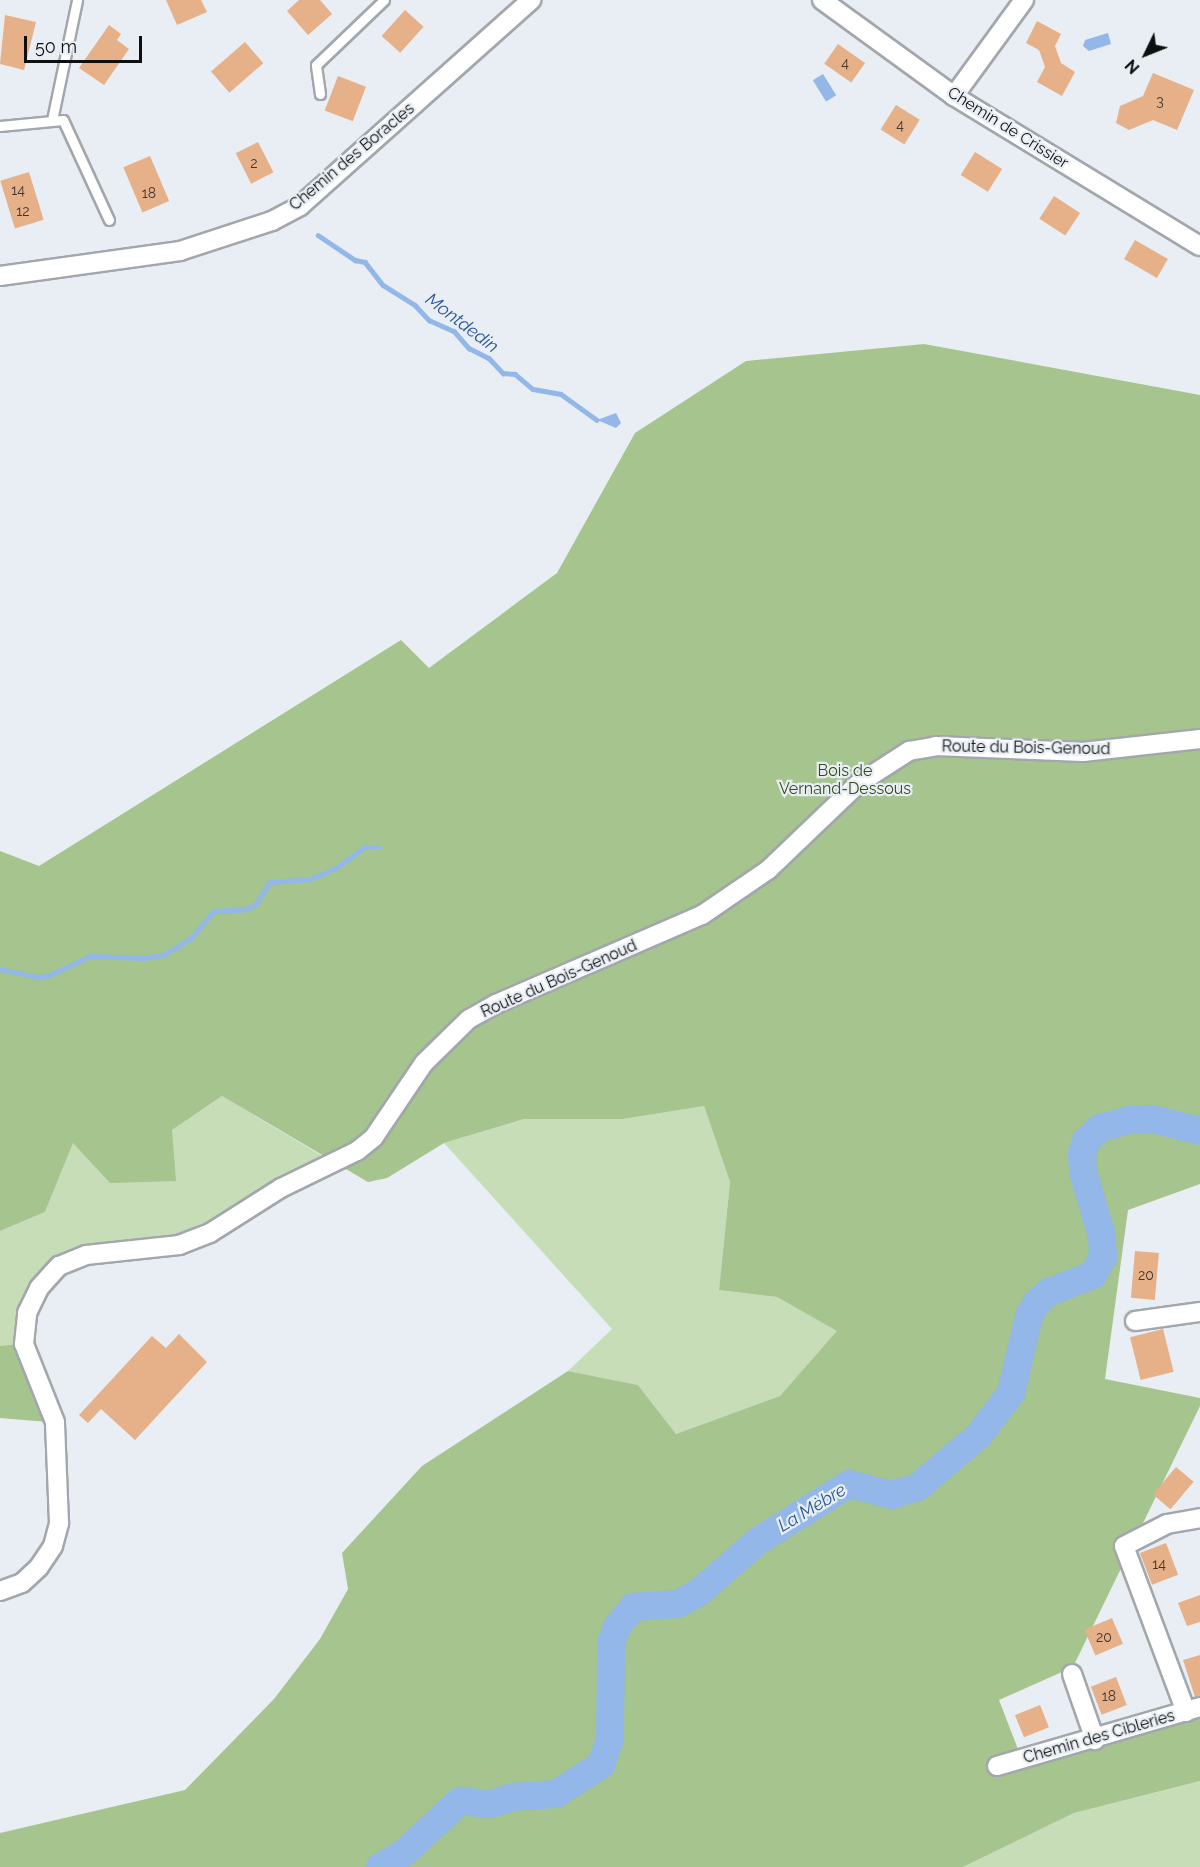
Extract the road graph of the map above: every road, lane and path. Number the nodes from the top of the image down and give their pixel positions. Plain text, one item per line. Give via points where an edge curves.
1 (77, 0) edge
2 (384, 0) edge
3 (531, 0) edge
4 (822, 0) edge
5 (1024, 0) edge
6 (320, 94) dead end
7 (954, 96) junction
8 (52, 120) junction
9 (0, 126) edge
10 (109, 220) dead end
11 (1200, 246) edge
12 (0, 276) edge
13 (1200, 739) edge
14 (1200, 1312) edge
15 (1135, 1321) dead end
16 (1200, 1518) edge
17 (0, 1591) edge
18 (1072, 1674) dead end
19 (1193, 1710) edge
20 (1095, 1740) junction
21 (997, 1766) dead end

1 - 8 lane
2 - 6 lane via 316,65
3 - 12 street, Chemin des Boracles via 300,206 272,221 180,251
4 - 7 street, Chemin de Crissier
5 - 7 street
7 - 11 street, Chemin de Crissier
8 - 9 lane
8 - 10 lane via 63,120 70,129
13 - 17 street, Route du Bois-Genoud via 1083,752 936,746 909,751 858,784 768,870 702,915 496,1004 469,1020 424,1063 374,1137 357,1151 281,1188 210,1233 179,1245 86,1255 59,1266 39,1288 27,1313 24,1344 55,1422 59,1522 53,1546 39,1567 22,1583
14 - 15 street
16 - 19 street via 1167,1524 1124,1546
18 - 20 street
19 - 20 street, Chemin des Cibleries
20 - 21 street, Chemin des Cibleries

